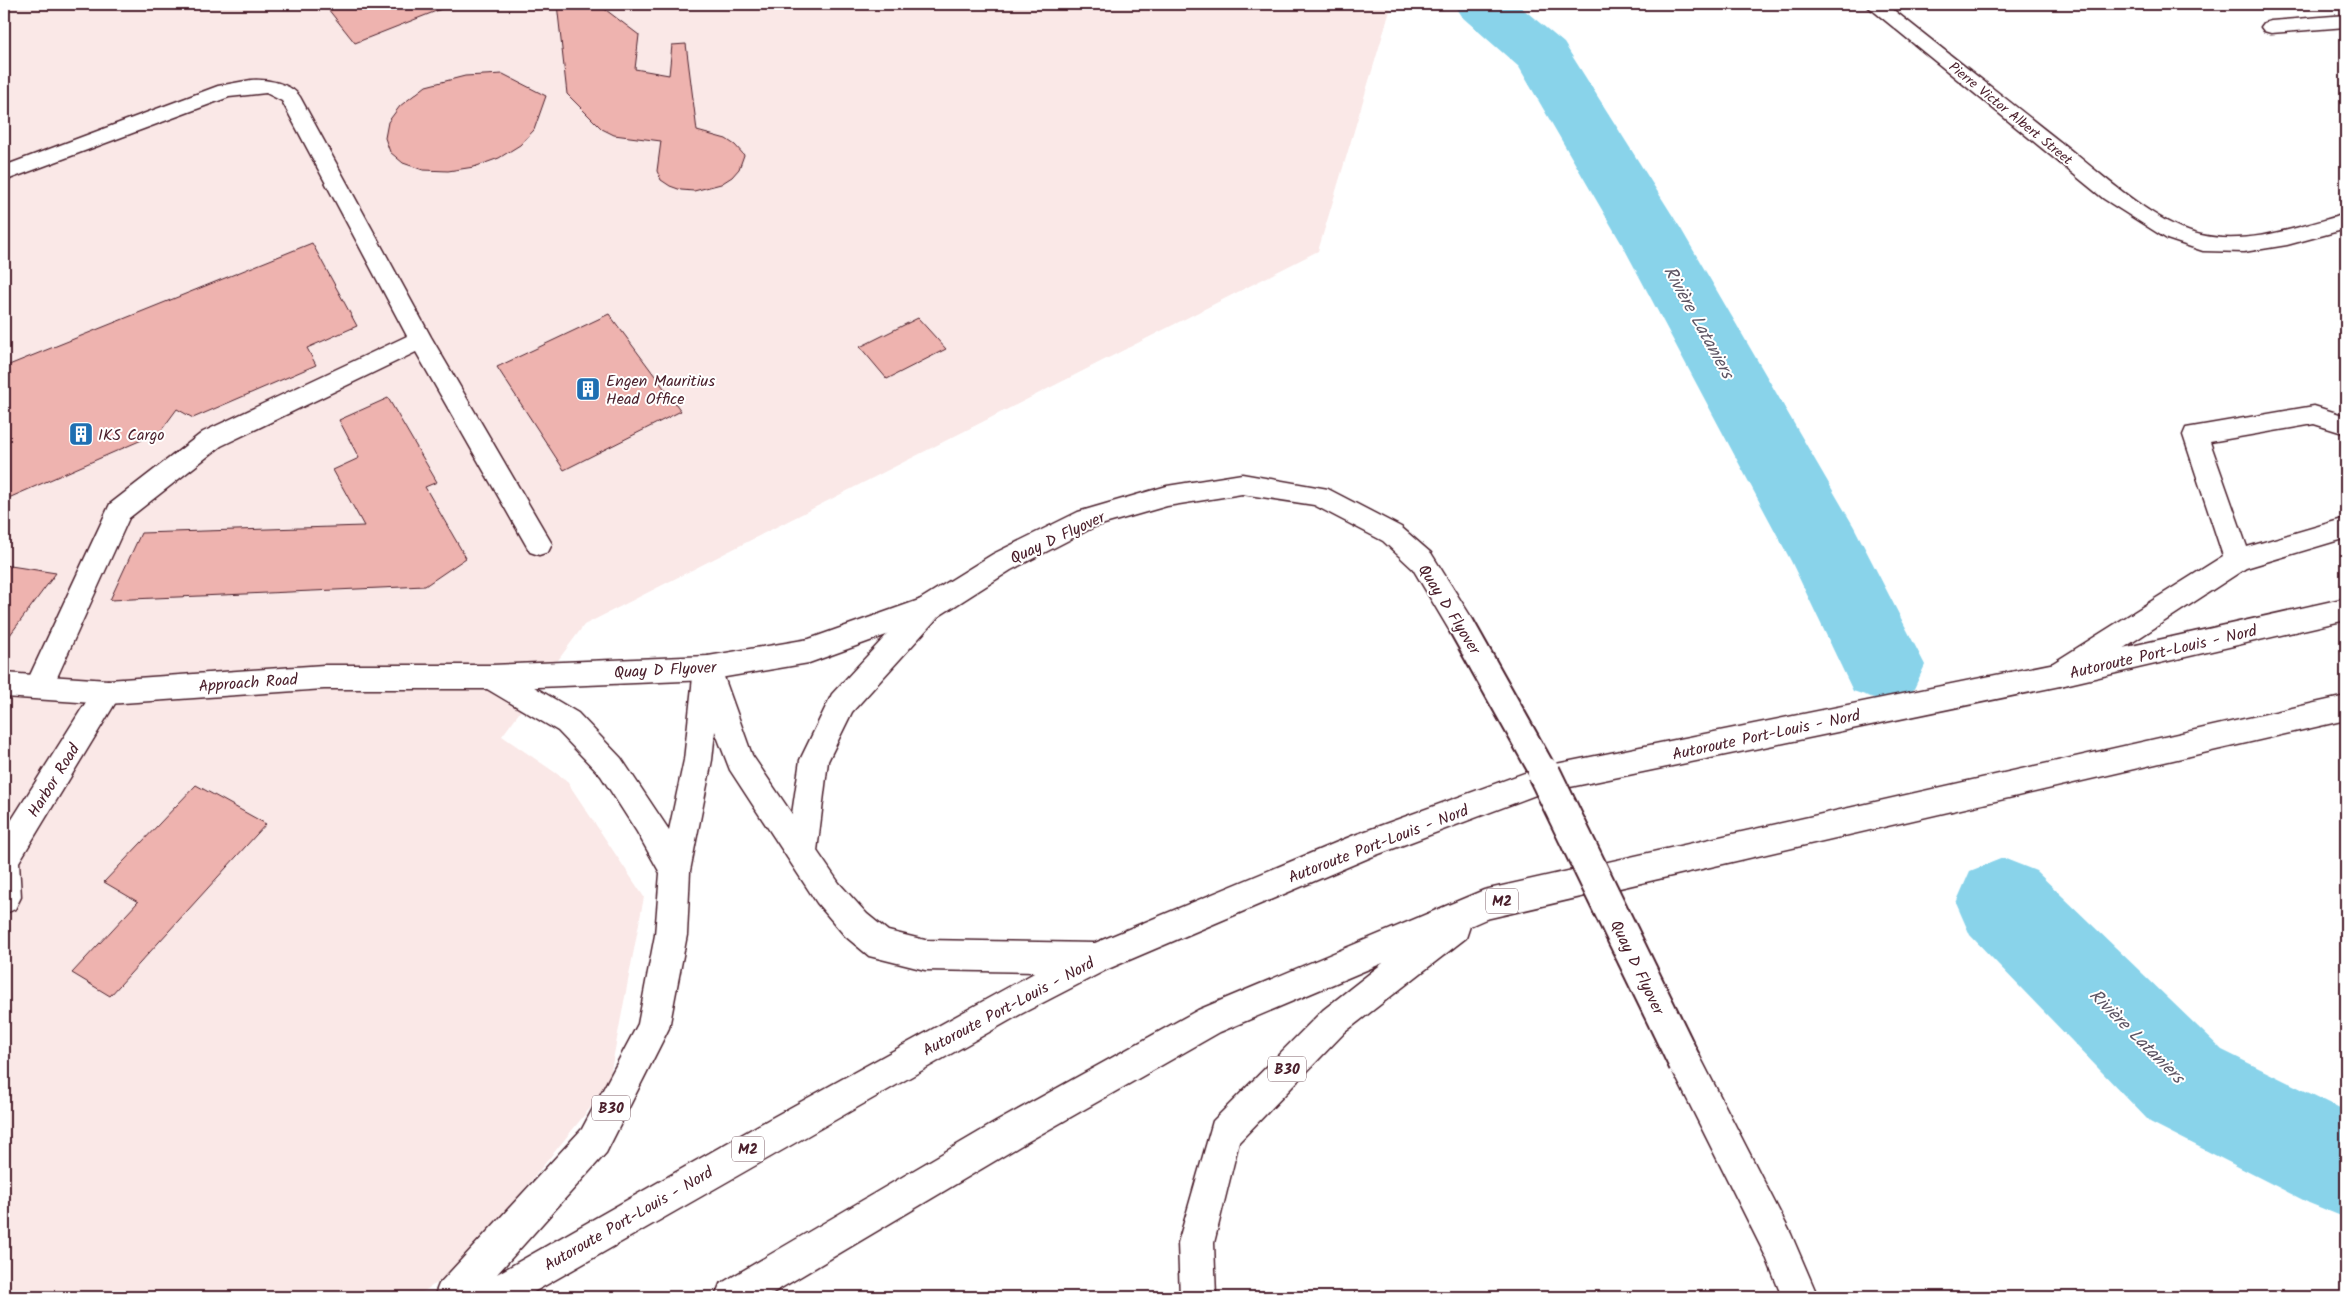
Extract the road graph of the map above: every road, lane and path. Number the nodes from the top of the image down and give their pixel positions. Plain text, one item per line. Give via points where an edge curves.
1 (1874, 4) edge
2 (2346, 21) edge
3 (2271, 27) dead end
4 (4, 174) edge
5 (2346, 222) edge
6 (421, 340) junction
7 (2346, 425) edge
8 (2346, 528) edge
9 (539, 544) dead end
10 (2238, 560) junction
11 (929, 608) junction
12 (2346, 609) edge
13 (708, 668) junction
14 (2060, 674) junction
15 (492, 677) junction
16 (4, 685) edge
17 (39, 686) junction
18 (108, 692) junction
19 (2346, 708) edge
20 (802, 853) junction
21 (675, 871) junction
22 (4, 899) edge
23 (1484, 905) junction
24 (1097, 958) junction
25 (452, 1297) edge
26 (491, 1297) edge
27 (733, 1297) edge
28 (1198, 1297) edge
29 (1800, 1297) edge

1 - 5 main road, Pierre Victor Albert Street via 2112,194 2184,238 2211,244 2241,245
2 - 3 main road
4 - 6 main road via 225,92 256,85 274,86 290,97
6 - 9 main road
6 - 17 main road via 212,439 119,511
7 - 10 main road via 2314,415 2195,435
8 - 10 main road
10 - 14 main road
11 - 13 main road, Quay D Flyover via 810,652
11 - 20 main road via 842,703 814,760
11 - 29 main road, Quay D Flyover, bridge via 1002,562 1087,519 1167,496 1242,484 1319,496 1392,534 1422,561 1539,762 1685,1063 1779,1246
12 - 14 main road, Autoroute Port-Louis - Nord / M2
13 - 15 main road, Quay D Flyover
13 - 20 main road via 740,761
13 - 21 main road via 698,760
14 - 24 main road, Autoroute Port-Louis - Nord / M2 via 1541,780 1363,846
15 - 18 main road, Approach Road via 324,677
15 - 21 main road via 568,722 611,767 648,822
16 - 17 main road, Approach Road
17 - 18 main road, Approach Road
18 - 22 main road, Harbor Road via 4,859
19 - 23 main road, M2
20 - 24 main road via 828,893 856,925 880,945 925,955
21 - 25 main road, B30 via 671,935 653,1028 594,1141
23 - 27 main road, M2 via 1209,1021 1008,1134
23 - 28 main road, B30 via 1334,1021 1225,1133 1196,1243
24 - 26 main road, Autoroute Port-Louis - Nord / M2 via 768,1138

